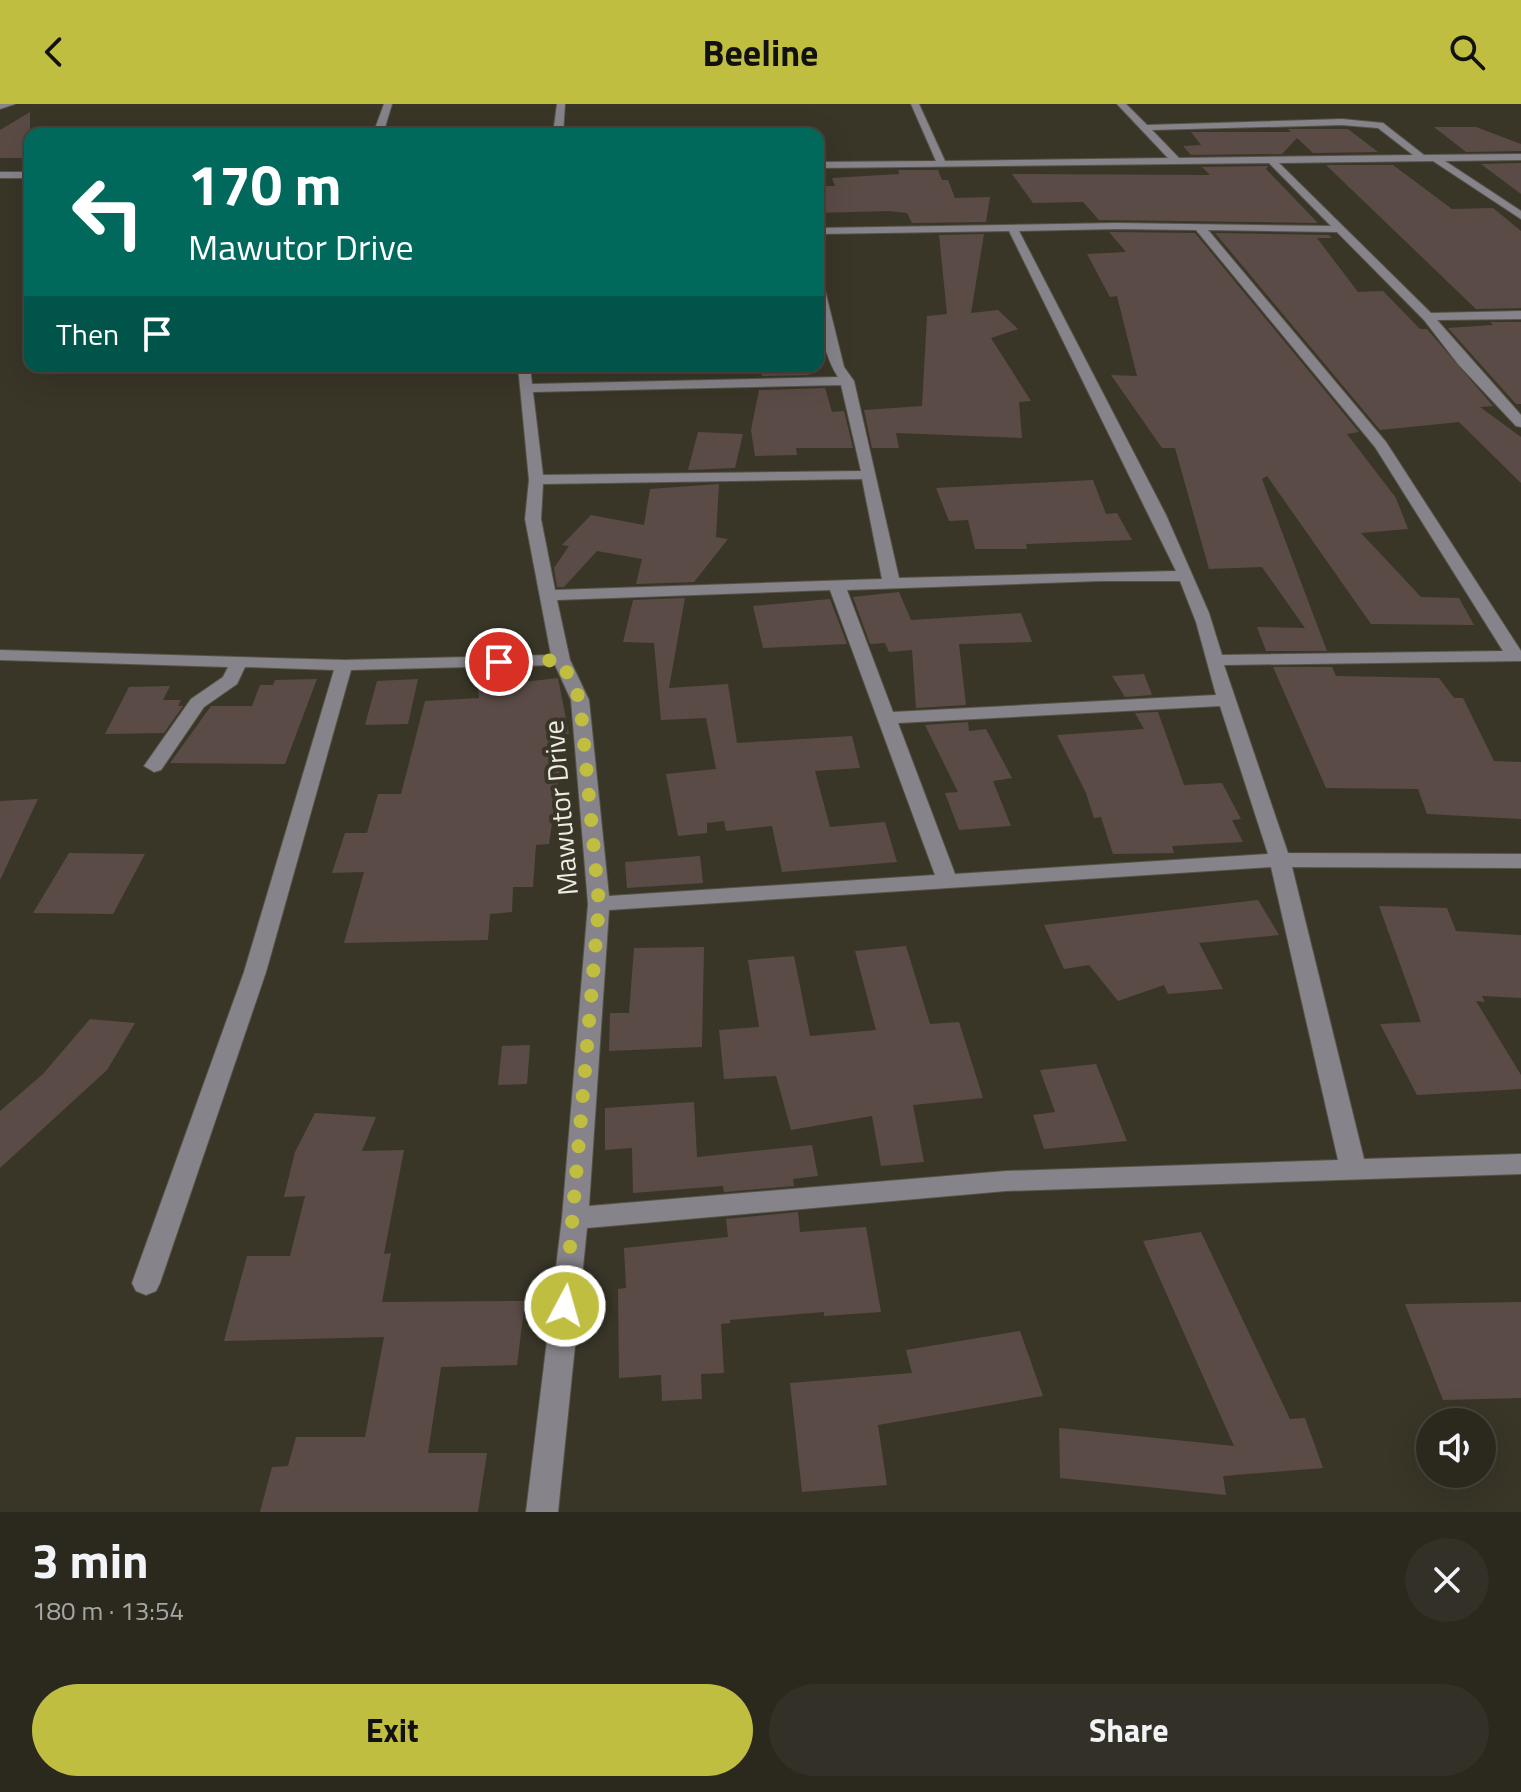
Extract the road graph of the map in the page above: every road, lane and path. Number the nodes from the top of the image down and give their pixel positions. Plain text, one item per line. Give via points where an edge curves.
1 (11, 104) edge
2 (388, 104) edge
3 (561, 104) edge
4 (915, 104) edge
5 (1121, 104) edge
6 (0, 106) edge
7 (380, 128) edge
8 (559, 128) edge
9 (1144, 128) junction
10 (1521, 157) edge
11 (1422, 158) junction
12 (1435, 158) junction
13 (1273, 162) junction
14 (1178, 163) junction
15 (942, 164) junction
16 (824, 165) edge
17 (0, 175) edge
18 (24, 175) edge
19 (1521, 216) edge
20 (1200, 228) junction
21 (1013, 229) junction
22 (1340, 229) junction
23 (824, 231) edge
24 (824, 315) edge
25 (1521, 315) edge
26 (1428, 317) junction
27 (525, 372) edge
28 (847, 381) junction
29 (527, 388) junction
30 (1521, 423) edge
31 (867, 475) junction
32 (536, 480) junction
33 (1185, 576) junction
34 (892, 585) junction
35 (837, 586) junction
36 (548, 595) junction
37 (0, 655) edge
38 (1518, 656) edge
39 (561, 660) junction
40 (1213, 660) junction
41 (239, 662) junction
42 (344, 665) junction
43 (1227, 700) junction
44 (886, 718) junction
45 (154, 766) dead end
46 (1280, 860) junction
47 (1521, 861) edge
48 (947, 880) junction
49 (599, 904) junction
50 (1521, 1164) edge
51 (1353, 1167) junction
52 (575, 1218) junction
53 (146, 1283) dead end
54 (542, 1512) edge

1 - 6 street
2 - 7 street
3 - 8 street
4 - 15 street
5 - 9 street
9 - 11 street via 1380,125
9 - 14 street
10 - 12 street
11 - 12 street
11 - 13 street
12 - 19 street
13 - 14 street
13 - 22 street
14 - 15 street
15 - 16 street
17 - 18 street
20 - 21 street
20 - 22 street
20 - 38 street via 1381,445
21 - 23 street
21 - 33 street
22 - 26 street
24 - 28 street
25 - 26 street
26 - 30 street
27 - 29 street, Mawutor Drive
28 - 29 street
28 - 31 street
29 - 32 street, Mawutor Drive
31 - 32 street
31 - 34 street
32 - 36 street, Mawutor Drive via 533,519
33 - 34 street
33 - 40 street via 1203,617
34 - 35 street
35 - 36 street
35 - 44 street
36 - 39 street, Mawutor Drive
37 - 41 street
38 - 40 street
39 - 42 street
39 - 49 street, Mawutor Drive via 580,700
40 - 43 street
41 - 42 street
41 - 45 street via 231,680 197,703
42 - 53 street via 255,972
43 - 44 street
43 - 46 street
44 - 48 street
46 - 47 street
46 - 48 street
46 - 51 street
48 - 49 street
49 - 52 street, Mawutor Drive
50 - 51 street
51 - 52 street via 1006,1181
52 - 54 street, Mawutor Drive

